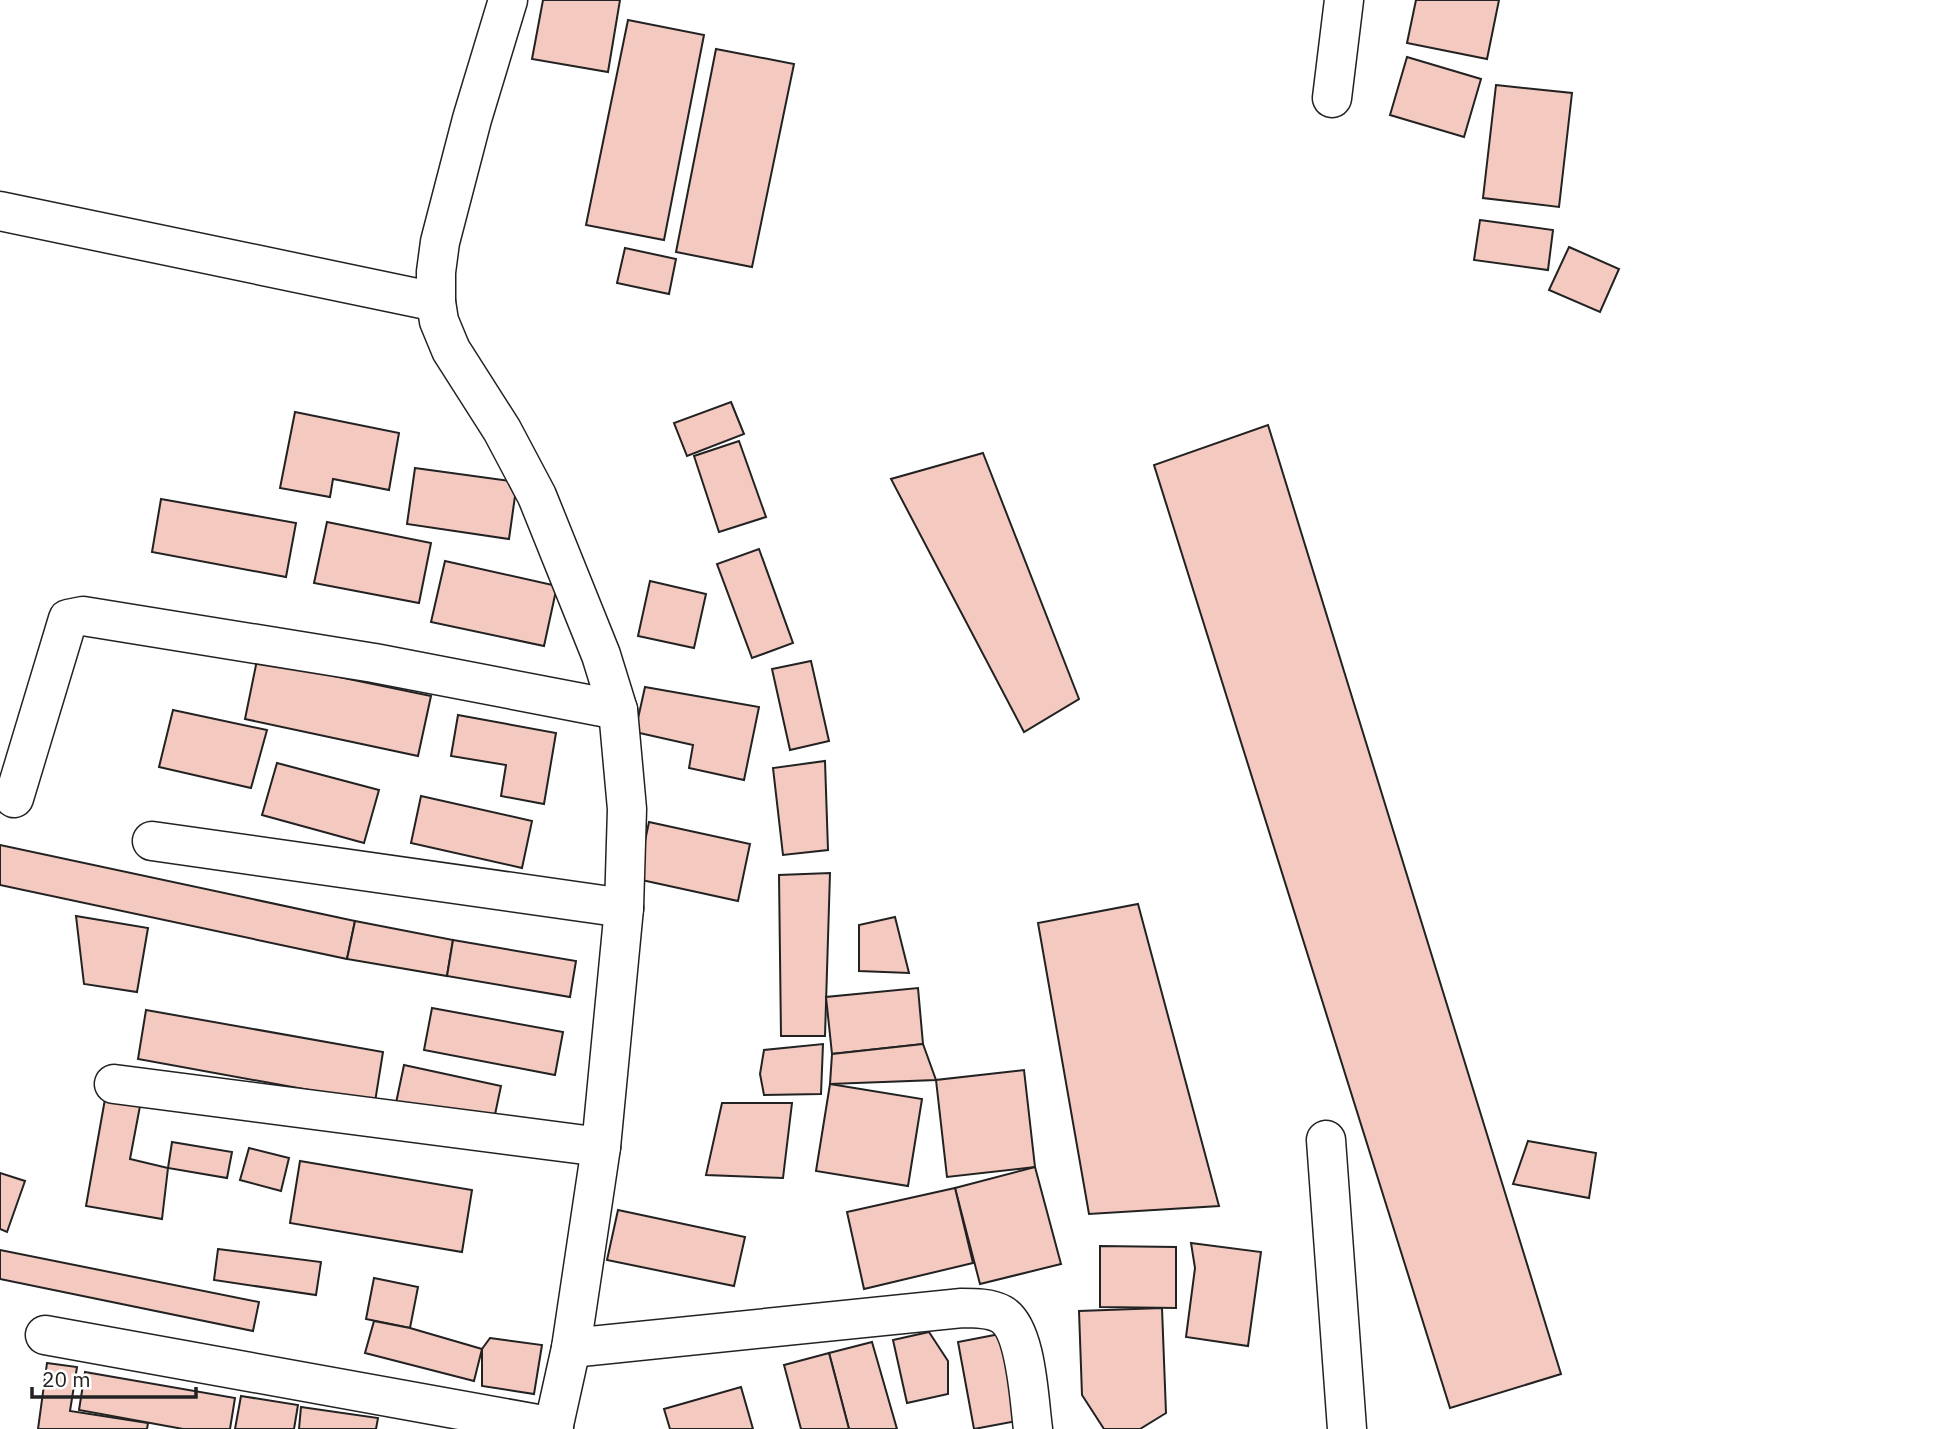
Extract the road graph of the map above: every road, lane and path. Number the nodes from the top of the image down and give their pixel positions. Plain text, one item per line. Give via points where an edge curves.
1 (508, 0) edge
2 (1343, 0) edge
3 (1332, 98) dead end
4 (0, 213) edge
5 (436, 302) junction
6 (618, 710) junction
7 (14, 798) dead end
8 (152, 841) dead end
9 (624, 908) junction
10 (114, 1084) dead end
11 (1325, 1140) dead end
12 (601, 1147) junction
13 (46, 1335) dead end
14 (571, 1348) junction
15 (554, 1428) edge
16 (1033, 1429) edge
17 (1347, 1429) edge

1 - 5 street via 440,242
2 - 3 street
4 - 5 street
5 - 6 street via 450,350 502,430 537,496 601,655
6 - 7 street via 374,663 75,616 68,619
6 - 9 street via 627,809
8 - 9 street
9 - 12 street
10 - 12 street
11 - 17 street
12 - 14 street
13 - 15 street
14 - 15 street
14 - 16 street via 962,1308 992,1311 1008,1319 1018,1340

